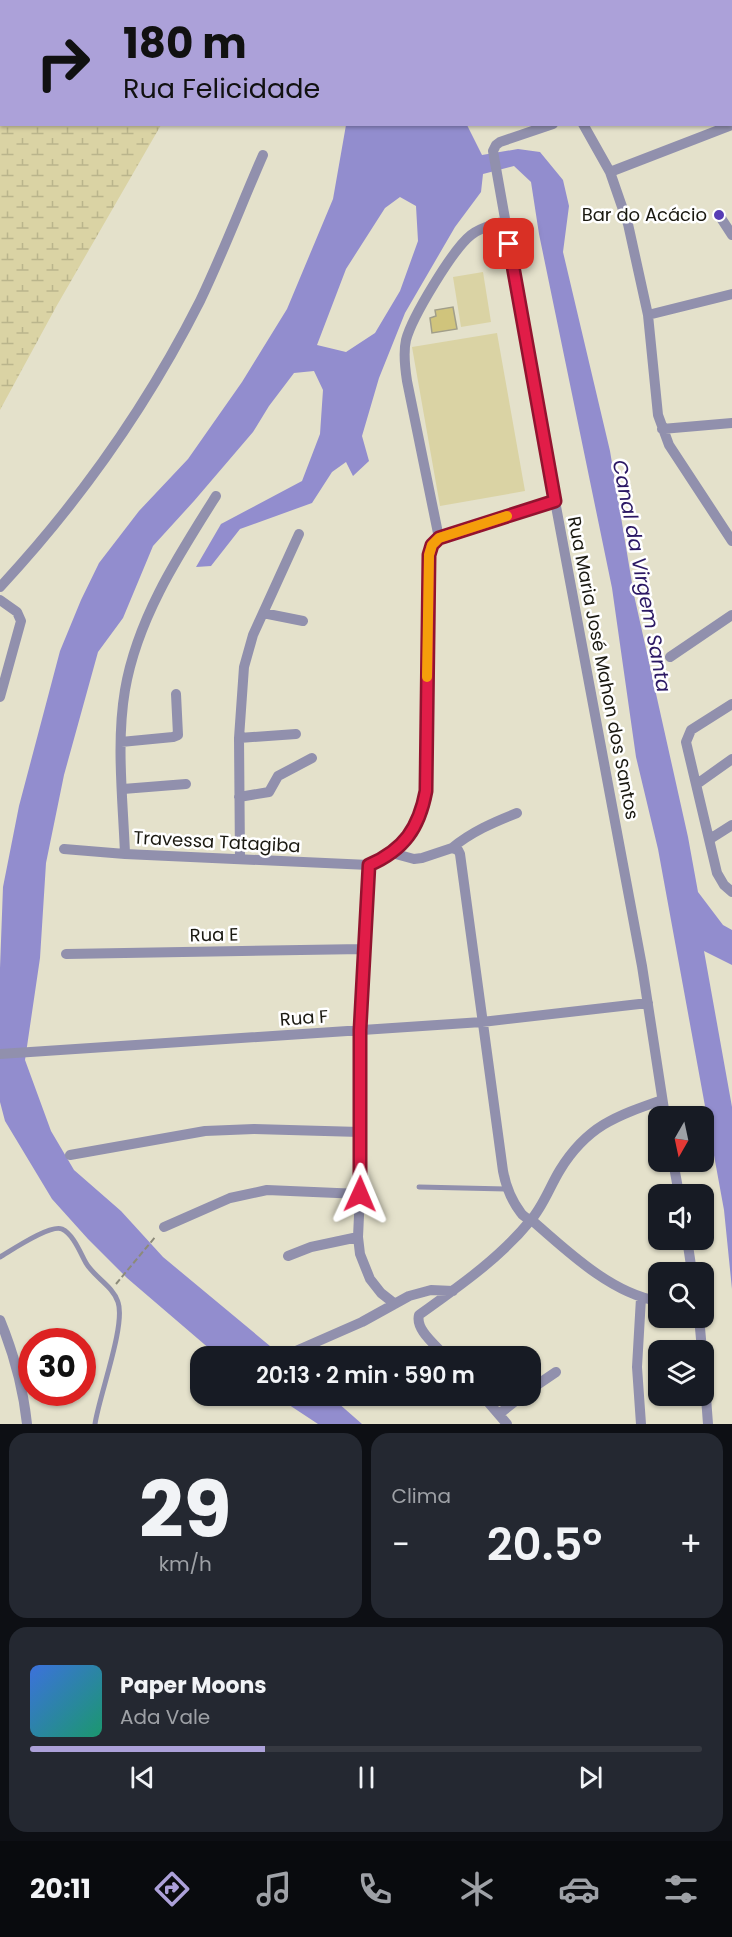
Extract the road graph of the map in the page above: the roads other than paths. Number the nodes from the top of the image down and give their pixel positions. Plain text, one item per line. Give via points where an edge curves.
1 (547, 126) edge
2 (584, 126) edge
3 (729, 126) edge
4 (263, 154) dead end
5 (610, 172) junction
6 (719, 215) dead end
7 (505, 221) junction
8 (732, 235) edge
9 (732, 294) edge
10 (648, 315) junction
11 (732, 423) edge
12 (662, 429) junction
13 (216, 496) dead end
14 (555, 501) junction
15 (299, 534) dead end
16 (439, 538) junction
17 (732, 541) edge
18 (0, 587) edge
19 (0, 600) edge
20 (262, 613) junction
21 (732, 615) edge
22 (303, 621) dead end
23 (670, 657) dead end
24 (176, 694) dead end
25 (0, 697) edge
26 (732, 704) edge
27 (296, 734) dead end
28 (239, 738) junction
29 (121, 742) junction
30 (312, 758) dead end
31 (732, 759) edge
32 (186, 784) dead end
33 (697, 784) junction
34 (123, 789) junction
35 (239, 797) junction
36 (517, 813) dead end
37 (732, 825) edge
38 (710, 839) junction
39 (452, 848) junction
40 (64, 849) dead end
41 (392, 853) junction
42 (125, 854) junction
43 (240, 859) junction
44 (369, 865) junction
45 (732, 892) edge
46 (363, 950) junction
47 (66, 954) dead end
48 (648, 1003) junction
49 (482, 1022) junction
50 (360, 1030) junction
51 (0, 1054) edge
52 (662, 1100) junction
53 (663, 1106) edge
54 (360, 1132) junction
55 (70, 1155) dead end
56 (419, 1187) dead end
57 (506, 1189) junction
58 (360, 1194) junction
59 (532, 1220) junction
60 (164, 1227) road end
61 (357, 1237) junction
62 (288, 1256) dead end
63 (0, 1257) edge
64 (453, 1291) junction
65 (642, 1298) junction
66 (648, 1299) edge
67 (395, 1304) junction
68 (0, 1320) edge
69 (307, 1346) edge
70 (437, 1346) edge
71 (556, 1372) dead end
72 (541, 1382) edge
73 (492, 1406) edge
74 (509, 1406) edge
75 (707, 1406) edge
76 (499, 1414) junction
77 (27, 1424) edge
78 (95, 1424) edge
79 (507, 1424) edge
80 (641, 1424) edge
81 (708, 1424) edge

1 - 7 street, Rua Maria José Mahon dos Santos via 496,145
2 - 5 street
3 - 5 street
4 - 18 street via 201,299 138,411 59,520
5 - 10 street via 628,224
6 - 8 street
7 - 14 street, Rua Maria José Mahon dos Santos
7 - 16 street via 485,227 462,243 447,262 406,341 407,381
9 - 10 street
10 - 12 street
11 - 12 street
12 - 17 street
13 - 29 street via 181,550 132,659 124,691
14 - 16 street
14 - 48 street, Rua Maria José Mahon dos Santos
15 - 20 street
16 - 41 street via 429,555 426,791 415,826
19 - 25 street via 17,612 21,621
20 - 22 street
20 - 28 street via 244,668
21 - 23 street
24 - 29 street via 178,735
26 - 33 street via 687,736
27 - 28 street
28 - 35 street
29 - 34 street
30 - 35 street via 278,776 269,792
31 - 33 street
32 - 34 street
33 - 38 street
34 - 42 street
35 - 43 street
36 - 39 street
37 - 38 street
38 - 45 street via 717,873
39 - 41 street via 422,858
39 - 49 street via 460,854
40 - 42 street, Travessa Tatagiba
41 - 44 street
42 - 43 street, Travessa Tatagiba
43 - 44 street, Travessa Tatagiba
44 - 46 street
46 - 47 street, Rua E
46 - 50 street
48 - 49 street, Rua F
48 - 52 street, Rua Maria José Mahon dos Santos
49 - 50 street, Rua F
49 - 57 street
50 - 51 street, Rua F
50 - 54 street
52 - 53 street, Rua Maria José Mahon dos Santos
52 - 59 street via 599,1126 561,1167
54 - 55 street via 205,1131
54 - 58 street
56 - 57 lane
57 - 59 street via 522,1216
58 - 60 street via 267,1190 230,1198
58 - 61 street
59 - 64 street
59 - 65 street via 569,1253
61 - 62 street
61 - 67 street via 370,1279
63 - 78 lane via 45,1231 59,1228 69,1234 89,1268 118,1301 118,1329
64 - 67 street via 423,1292
64 - 70 street via 419,1315 421,1328
65 - 66 street
65 - 80 street via 637,1367
67 - 69 street
68 - 77 street via 13,1352
71 - 72 street
73 - 76 street
74 - 76 street
75 - 81 street
76 - 79 street

